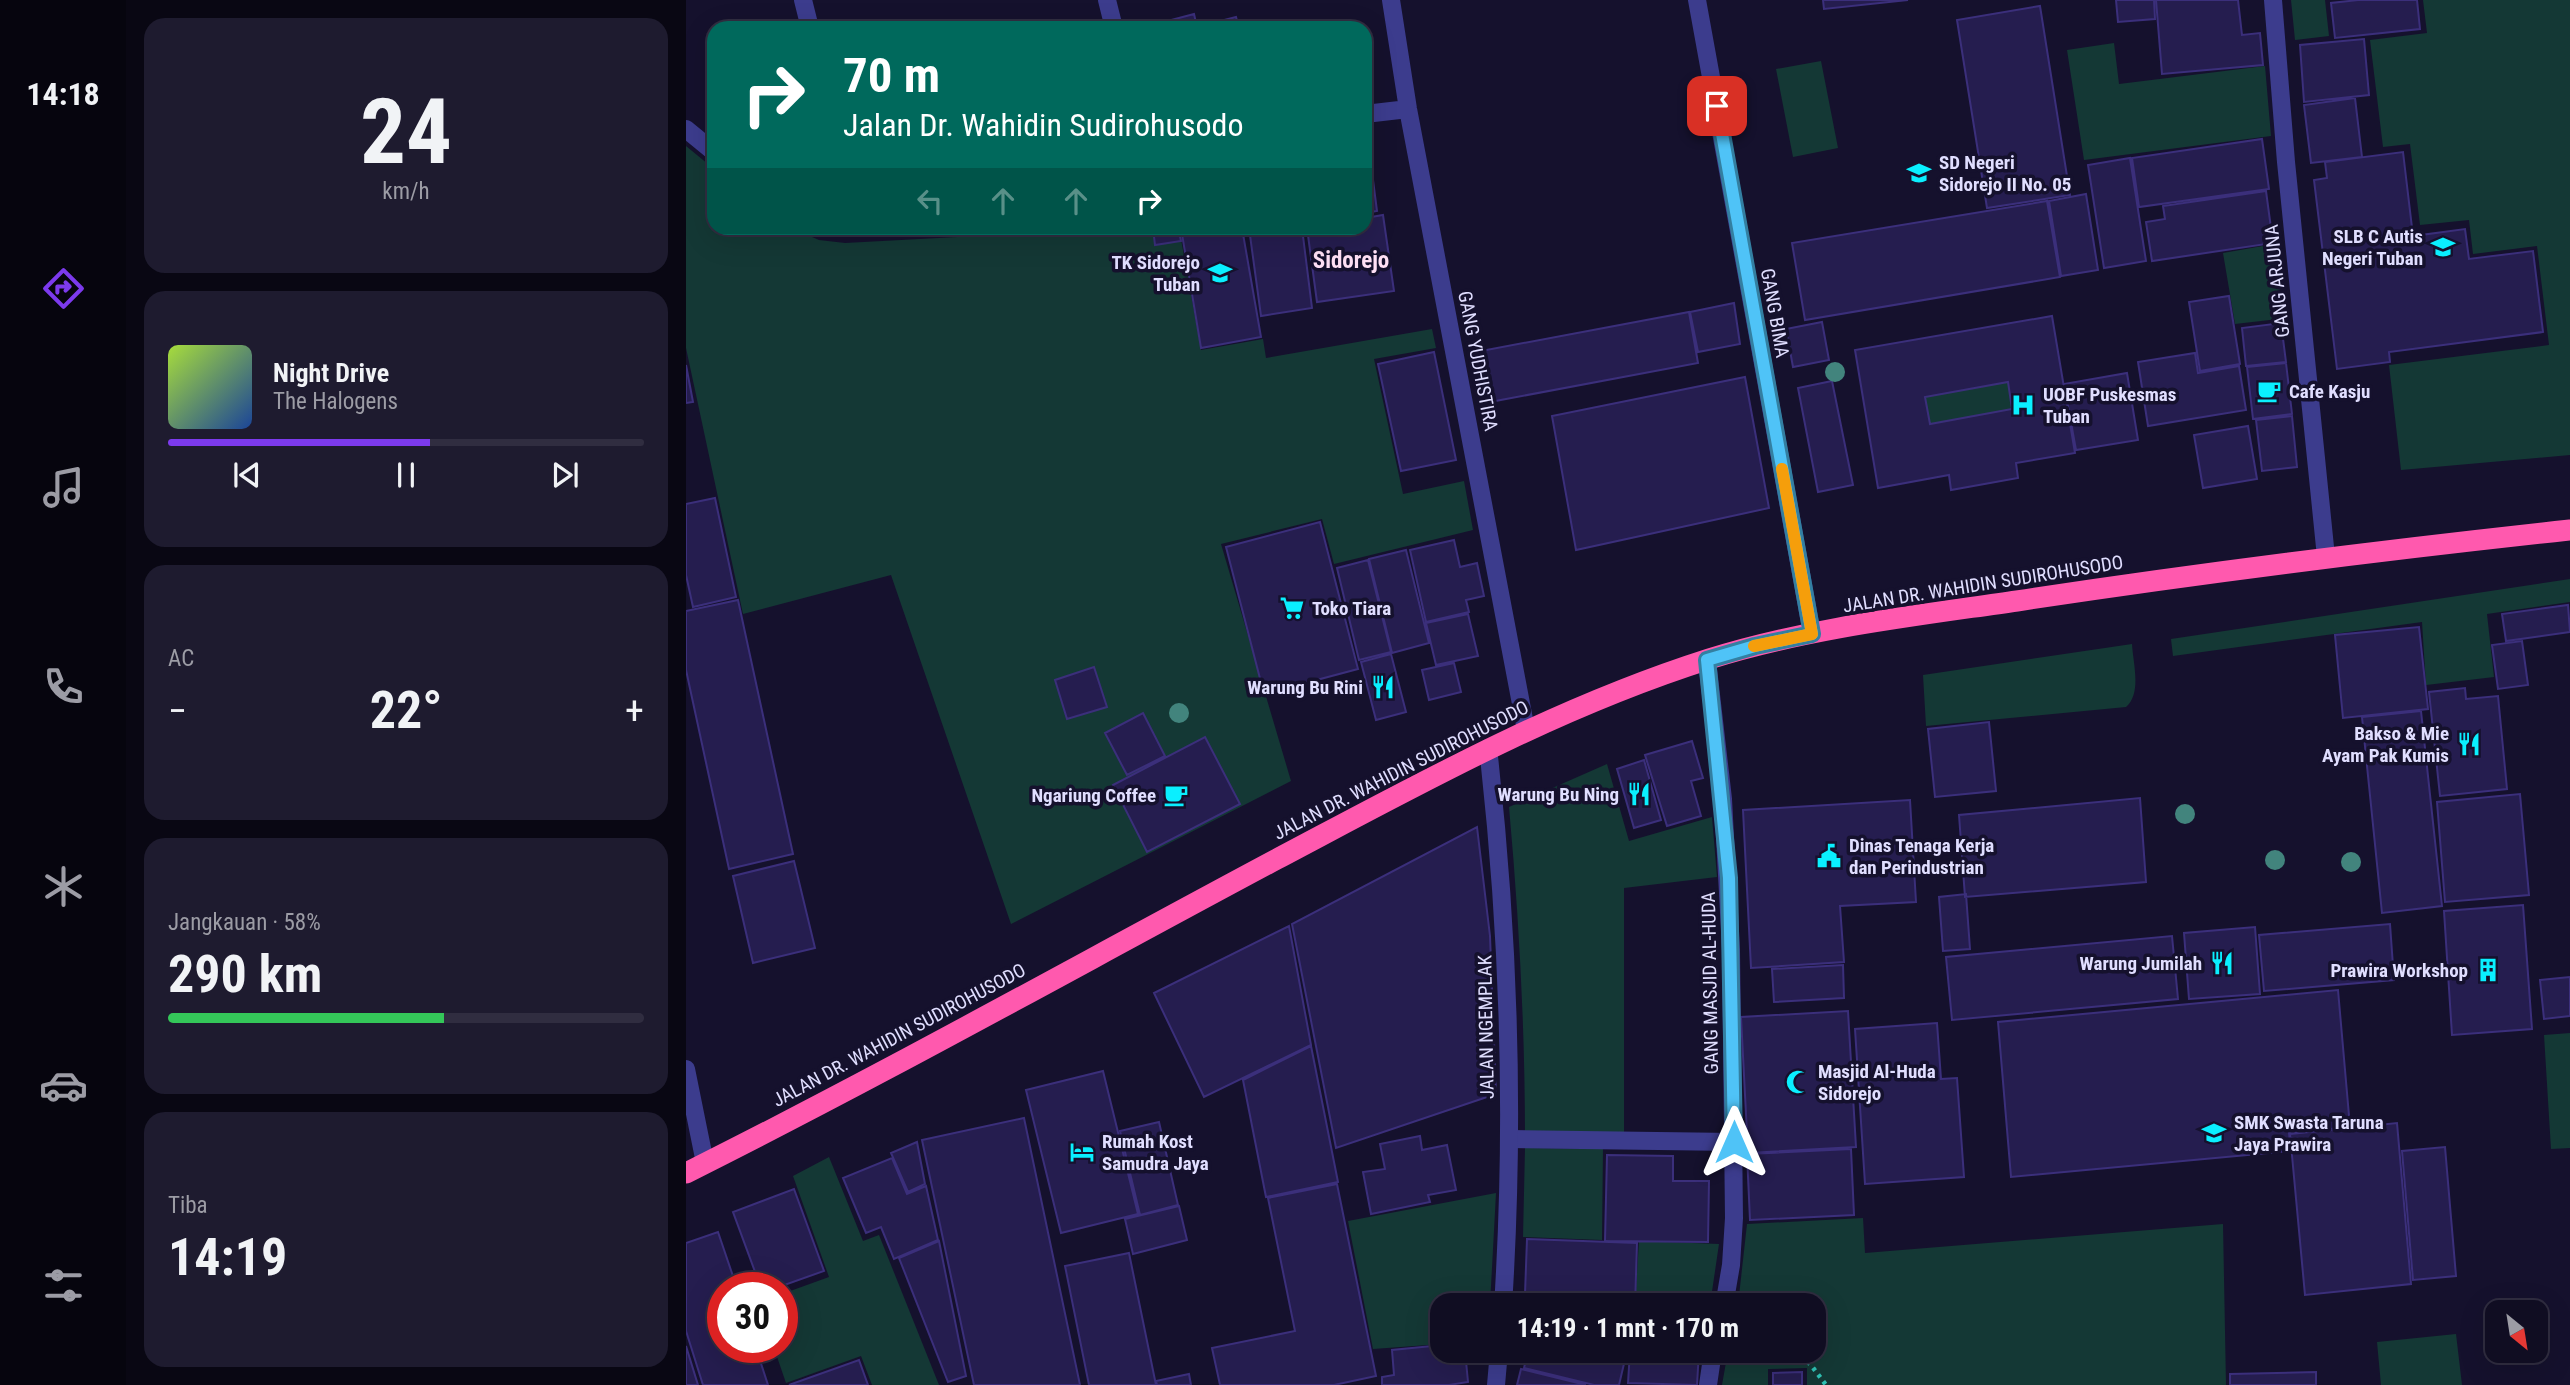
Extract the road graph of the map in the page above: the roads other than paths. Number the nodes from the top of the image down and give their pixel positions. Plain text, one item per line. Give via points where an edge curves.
1 (803, 0) edge
2 (1107, 0) edge
3 (1391, 0) edge
4 (1698, 0) edge
5 (2273, 0) edge
6 (808, 21) edge
7 (1112, 21) edge
8 (1409, 109) junction
9 (1372, 113) edge
10 (686, 129) edge
11 (707, 146) edge
12 (2570, 530) edge
13 (2326, 557) junction
14 (1812, 634) junction
15 (1707, 660) junction
16 (1526, 730) junction
17 (1488, 748) junction
18 (686, 1069) edge
19 (1509, 1139) junction
20 (1734, 1142) junction
21 (695, 1168) edge
22 (1503, 1293) edge
23 (1726, 1293) edge
24 (1498, 1363) edge
25 (1711, 1363) edge
26 (1496, 1385) edge
27 (1708, 1385) edge

1 - 6 street
2 - 7 street
3 - 8 street, GANG YUDHISTIRA
4 - 14 street, GANG BIMA
5 - 13 street, GANG ARJUNA
8 - 9 street
8 - 16 street, GANG YUDHISTIRA
10 - 11 street
12 - 13 highway, JALAN DR. WAHIDIN SUDIROHUSODO
13 - 14 highway, JALAN DR. WAHIDIN SUDIROHUSODO
14 - 15 highway, JALAN DR. WAHIDIN SUDIROHUSODO
15 - 16 highway, JALAN DR. WAHIDIN SUDIROHUSODO
15 - 20 street, GANG MASJID AL-HUDA via 1729,878
16 - 17 highway, JALAN DR. WAHIDIN SUDIROHUSODO
17 - 19 street, JALAN NGEMPLAK via 1506,952
17 - 21 highway, JALAN DR. WAHIDIN SUDIROHUSODO
18 - 21 street
19 - 20 street
19 - 22 street, JALAN NGEMPLAK
20 - 23 street, GANG MASJID AL-HUDA via 1733,1242
24 - 26 street
25 - 27 street

